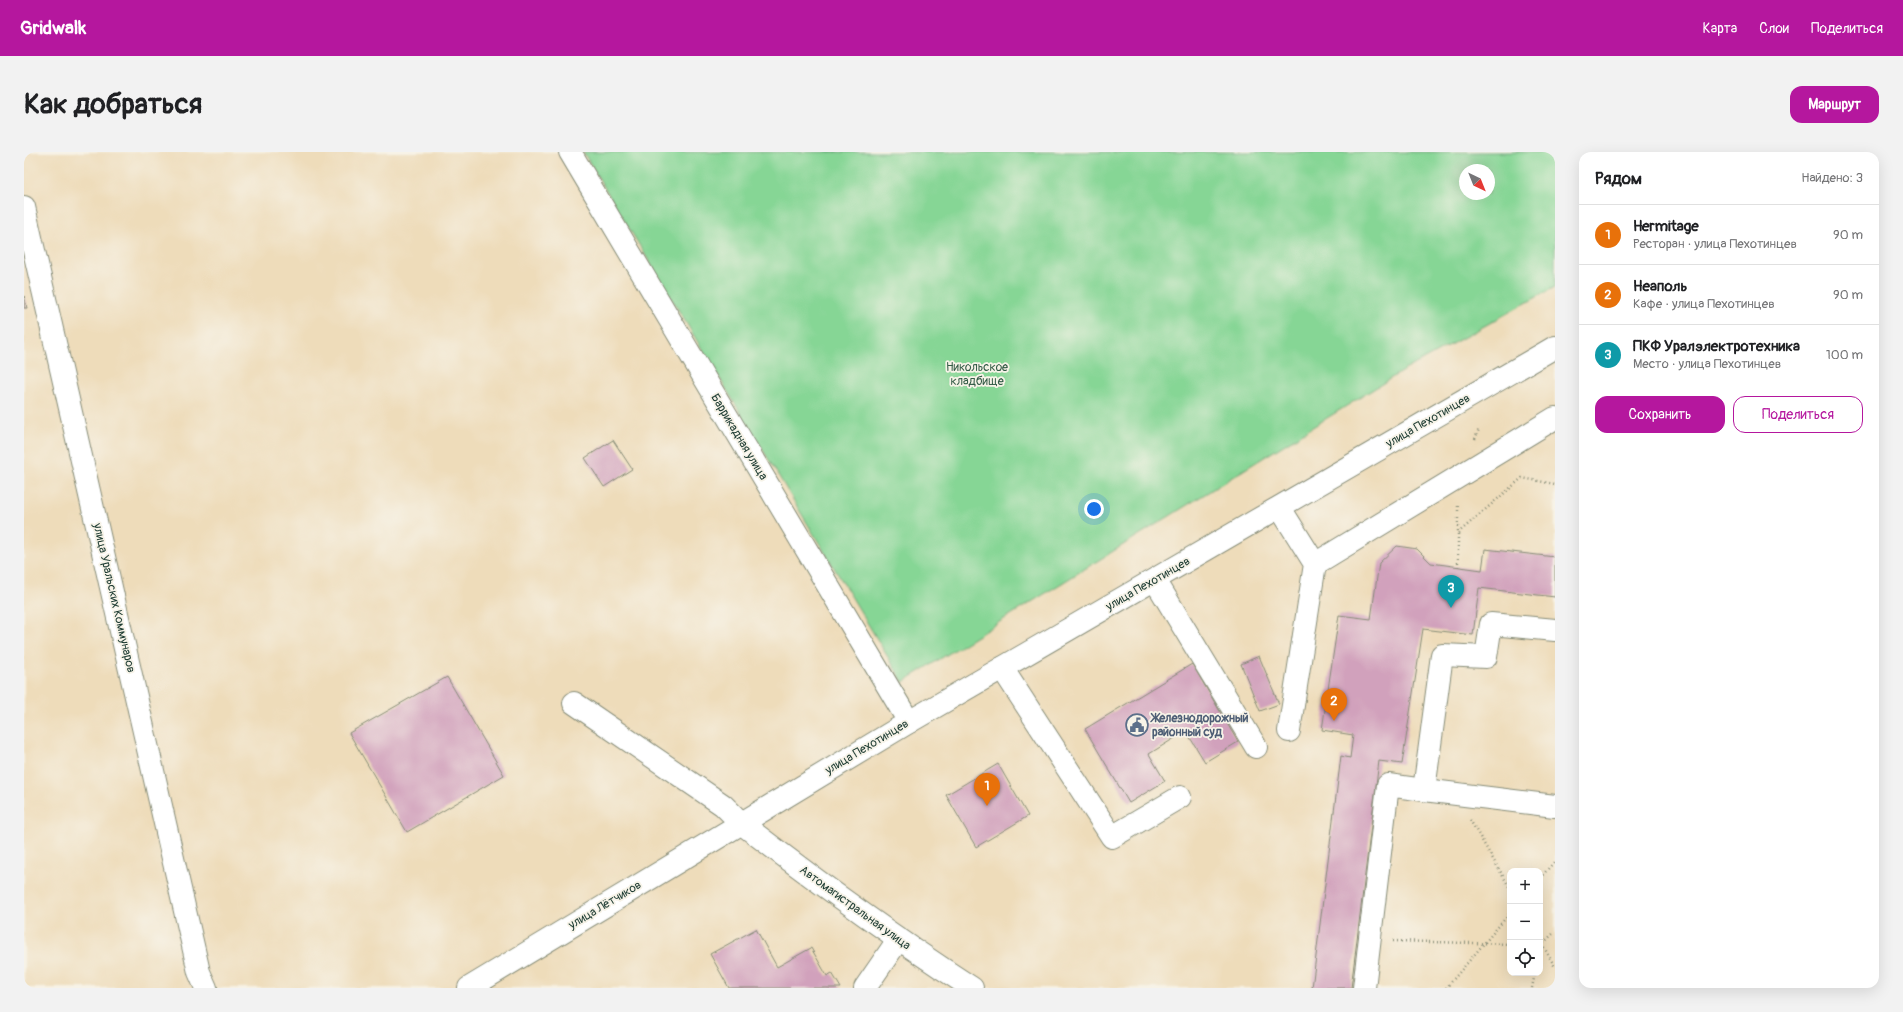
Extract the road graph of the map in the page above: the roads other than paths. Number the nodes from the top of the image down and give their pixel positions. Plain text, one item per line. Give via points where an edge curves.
1 (570, 152) edge
2 (24, 207) edge
3 (1555, 347) edge
4 (1555, 418) edge
5 (1280, 508) junction
6 (1314, 564) junction
7 (1155, 580) junction
8 (1555, 630) edge
9 (1002, 668) junction
10 (574, 703) dead end
11 (909, 722) junction
12 (1289, 731) dead end
13 (1256, 747) dead end
14 (1424, 790) junction
15 (1180, 797) dead end
16 (1555, 806) edge
17 (741, 823) junction
18 (898, 940) junction
19 (206, 988) edge
20 (470, 988) edge
21 (865, 988) edge
22 (972, 988) edge
23 (1364, 988) edge

1 - 11 main road, Баррикадная улица
2 - 19 main road, улица Уральских Коммунаров via 199,972
3 - 5 main road, улица Пехотинцев
4 - 6 main road
5 - 6 main road
5 - 7 main road, улица Пехотинцев
6 - 12 main road
7 - 9 main road, улица Пехотинцев
7 - 13 main road
8 - 14 main road via 1491,624 1486,657 1442,655
9 - 11 main road, улица Пехотинцев
9 - 15 main road via 1112,837
10 - 17 main road, Автомагистральная улица via 724,806
11 - 17 main road, улица Пехотинцев
14 - 16 main road
14 - 23 main road via 1388,785
17 - 18 main road, Автомагистральная улица
17 - 20 main road, улица Лётчиков
18 - 21 main road
18 - 22 main road, Автомагистральная улица

